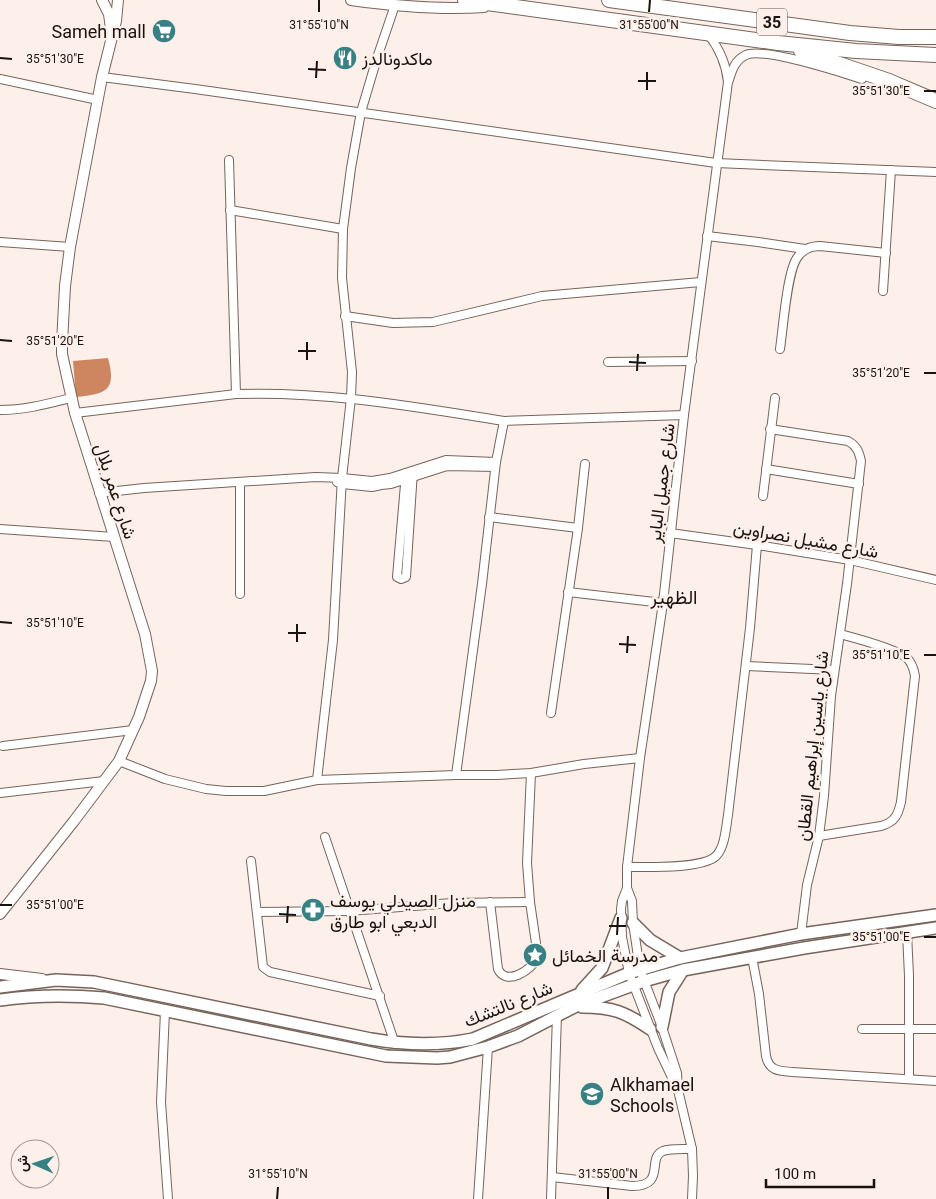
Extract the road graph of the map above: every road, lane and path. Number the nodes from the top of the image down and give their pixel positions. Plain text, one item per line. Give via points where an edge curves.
1 (102, 0) edge
2 (118, 0) edge
3 (351, 0) edge
4 (465, 0) edge
5 (609, 0) edge
6 (395, 5) junction
7 (507, 6) junction
8 (112, 32) junction
9 (707, 33) junction
10 (936, 37) edge
11 (778, 43) junction
12 (936, 55) edge
13 (102, 77) junction
14 (0, 79) edge
15 (728, 82) junction
16 (918, 93) junction
17 (98, 100) junction
18 (936, 102) edge
19 (361, 112) junction
20 (230, 160) dead end
21 (716, 163) junction
22 (892, 170) junction
23 (936, 172) edge
24 (230, 210) junction
25 (343, 229) junction
26 (707, 236) junction
27 (0, 242) edge
28 (70, 246) junction
29 (806, 249) junction
30 (886, 253) junction
31 (701, 282) junction
32 (884, 291) dead end
33 (345, 316) junction
34 (780, 349) dead end
35 (692, 361) junction
36 (608, 362) dead end
37 (236, 394) junction
38 (71, 398) junction
39 (351, 398) junction
40 (775, 398) dead end
41 (0, 410) edge
42 (75, 412) junction
43 (684, 415) junction
44 (504, 420) junction
45 (770, 429) junction
46 (496, 464) junction
47 (585, 464) dead end
48 (766, 469) junction
49 (410, 475) junction
50 (342, 481) junction
51 (240, 482) junction
52 (859, 484) junction
53 (99, 493) junction
54 (763, 496) dead end
55 (489, 517) junction
56 (578, 528) junction
57 (0, 529) edge
58 (670, 533) junction
59 (114, 537) junction
60 (757, 545) junction
61 (850, 560) junction
62 (398, 562) junction
63 (407, 562) junction
64 (936, 580) edge
65 (568, 592) junction
66 (240, 594) dead end
67 (663, 603) junction
68 (840, 634) junction
69 (746, 666) junction
70 (834, 670) junction
71 (551, 713) dead end
72 (133, 730) junction
73 (3, 746) dead end
74 (640, 758) junction
75 (119, 761) junction
76 (531, 773) junction
77 (456, 775) junction
78 (317, 780) junction
79 (104, 781) junction
80 (0, 793) edge
81 (819, 836) junction
82 (325, 837) dead end
83 (251, 860) dead end
84 (627, 867) junction
85 (627, 888) junction
86 (490, 902) junction
87 (530, 902) junction
88 (349, 911) junction
89 (257, 912) junction
90 (0, 914) edge
91 (936, 915) edge
92 (621, 918) junction
93 (634, 923) junction
94 (936, 928) edge
95 (907, 933) junction
96 (801, 934) junction
97 (752, 957) junction
98 (682, 964) junction
99 (634, 971) junction
100 (0, 974) edge
101 (56, 980) junction
102 (638, 984) junction
103 (0, 987) edge
104 (578, 994) junction
105 (380, 996) junction
106 (0, 1000) edge
107 (576, 1006) junction
108 (165, 1011) junction
109 (557, 1015) junction
110 (656, 1028) junction
111 (862, 1029) dead end
112 (909, 1029) junction
113 (936, 1029) edge
114 (395, 1044) junction
115 (488, 1047) junction
116 (909, 1079) junction
117 (936, 1081) edge
118 (678, 1090) junction
119 (692, 1149) junction
120 (552, 1177) junction
121 (168, 1199) edge
122 (478, 1199) edge
123 (551, 1199) edge
124 (692, 1199) edge

1 - 8 street, شارع عمر بلال via 109,14
2 - 8 street, شارع عمر بلال
3 - 6 street
4 - 7 highway, 35
5 - 10 highway, 35 via 850,33
6 - 7 street
6 - 19 street
7 - 9 highway, 35
8 - 13 street, شارع عمر بلال
9 - 11 highway, 35
9 - 15 street, شارع جميل الباير via 723,58
11 - 12 highway, 35 via 856,52
11 - 16 highway
13 - 17 street, شارع عمر بلال
13 - 19 street
14 - 17 street
15 - 16 street, شارع جميل الباير via 739,60 755,53 814,65 904,93
15 - 21 street, شارع جميل الباير
16 - 18 highway
17 - 28 street, شارع عمر بلال
19 - 21 street
19 - 25 street
20 - 24 street
21 - 22 street
21 - 26 street, شارع جميل الباير
22 - 23 street
22 - 30 street
24 - 25 street
24 - 37 street
25 - 33 street
26 - 29 street
26 - 31 street, شارع جميل الباير
27 - 28 street
28 - 38 street, شارع عمر بلال via 62,342
29 - 30 street via 820,246
29 - 34 street via 796,258 793,267
30 - 32 street
31 - 33 street via 542,296 433,322 393,323
31 - 35 street, شارع جميل الباير
33 - 39 street via 352,372
35 - 36 street
35 - 43 street, شارع جميل الباير
37 - 39 street
37 - 42 street
38 - 41 street via 26,409
38 - 42 street, شارع عمر بلال
39 - 44 street
39 - 50 street
40 - 45 street
42 - 53 street, شارع عمر بلال
43 - 44 street
43 - 58 street, شارع جميل الباير
44 - 46 street
45 - 48 street
45 - 52 street, شارع ياسين إبراهيم القطان via 848,441 860,453
46 - 49 street via 447,466
46 - 55 street
47 - 56 street
48 - 52 street
48 - 54 street
49 - 50 street via 372,481
49 - 62 street
49 - 63 street
50 - 51 street via 316,477
50 - 78 street via 333,640
51 - 53 street
51 - 66 street
52 - 61 street, شارع ياسين إبراهيم القطان
53 - 59 street, شارع عمر بلال
55 - 56 street
55 - 77 street
56 - 65 street
57 - 59 street
58 - 60 street, شارع مشيل نصراوين
58 - 67 street, شارع جميل الباير
59 - 72 street, شارع عمر بلال via 145,634 152,671 148,694
60 - 61 street, شارع مشيل نصراوين
60 - 69 street
61 - 64 street, شارع مشيل نصراوين
61 - 68 street, شارع ياسين إبراهيم القطان
62 - 63 street
62 - 63 street via 397,577 401,579 406,577
65 - 67 street
65 - 71 street
67 - 74 street, شارع جميل الباير
68 - 70 street, شارع ياسين إبراهيم القطان
68 - 81 street via 903,656 915,676 901,802 896,818 881,826
69 - 70 street
69 - 84 street via 728,815 720,851 712,859 692,865
70 - 81 street, شارع ياسين إبراهيم القطان
72 - 73 street
72 - 75 street, شارع عمر بلال
74 - 76 street
74 - 84 street, شارع جميل الباير
75 - 78 street via 165,779 226,791 264,791
75 - 79 street, شارع عمر بلال
76 - 77 street
76 - 87 street via 526,863
77 - 78 street
79 - 80 street
79 - 90 street, شارع عمر بلال
81 - 96 street, شارع ياسين إبراهيم القطان
82 - 88 street
83 - 89 street
84 - 85 street, شارع جميل الباير
85 - 92 street, شارع جميل الباير
85 - 93 street, شارع جميل الباير
86 - 87 street
86 - 87 street via 498,969 500,974 508,977 529,969 538,957
86 - 88 street
88 - 89 street
88 - 105 street
89 - 105 street via 261,960 265,970
91 - 96 main road, شارع نالتشك
92 - 99 street, شارع جميل الباير via 622,937
92 - 104 main road via 602,968
93 - 98 main road via 650,940
93 - 99 street, شارع جميل الباير
94 - 95 main road, شارع نالتشك
95 - 97 main road, شارع نالتشك
95 - 112 street
96 - 98 main road, شارع نالتشك
97 - 98 main road, شارع نالتشك
97 - 116 street via 766,1056 772,1069
98 - 99 main road, شارع نالتشك
98 - 102 main road, شارع نالتشك
98 - 110 main road
99 - 102 street, شارع جميل الباير
99 - 102 street, شارع جميل الباير
99 - 104 main road, شارع نالتشك
100 - 101 street
101 - 103 main road, شارع نالتشك
101 - 114 main road, شارع نالتشك via 111,985
102 - 107 main road, شارع نالتشك
102 - 110 street, شارع جميل الباير
102 - 110 street, شارع جميل الباير
104 - 114 main road, شارع نالتشك via 473,1040 427,1045
105 - 114 street
106 - 108 main road, شارع نالتشك via 74,995
107 - 109 main road, شارع نالتشك
107 - 110 main road via 611,1008
108 - 115 main road, شارع نالتشك via 400,1057 443,1058
108 - 121 street via 161,1102
109 - 115 main road, شارع نالتشك via 518,1036
109 - 120 street
110 - 118 street, شارع جميل الباير via 670,1075
110 - 118 street, شارع جميل الباير via 677,1073
111 - 112 street
112 - 113 street
112 - 116 street
115 - 122 street
116 - 117 street
118 - 119 street, شارع جميل الباير
119 - 120 street via 662,1151 656,1160 652,1179 643,1186
119 - 124 street, شارع جميل الباير
120 - 123 street

